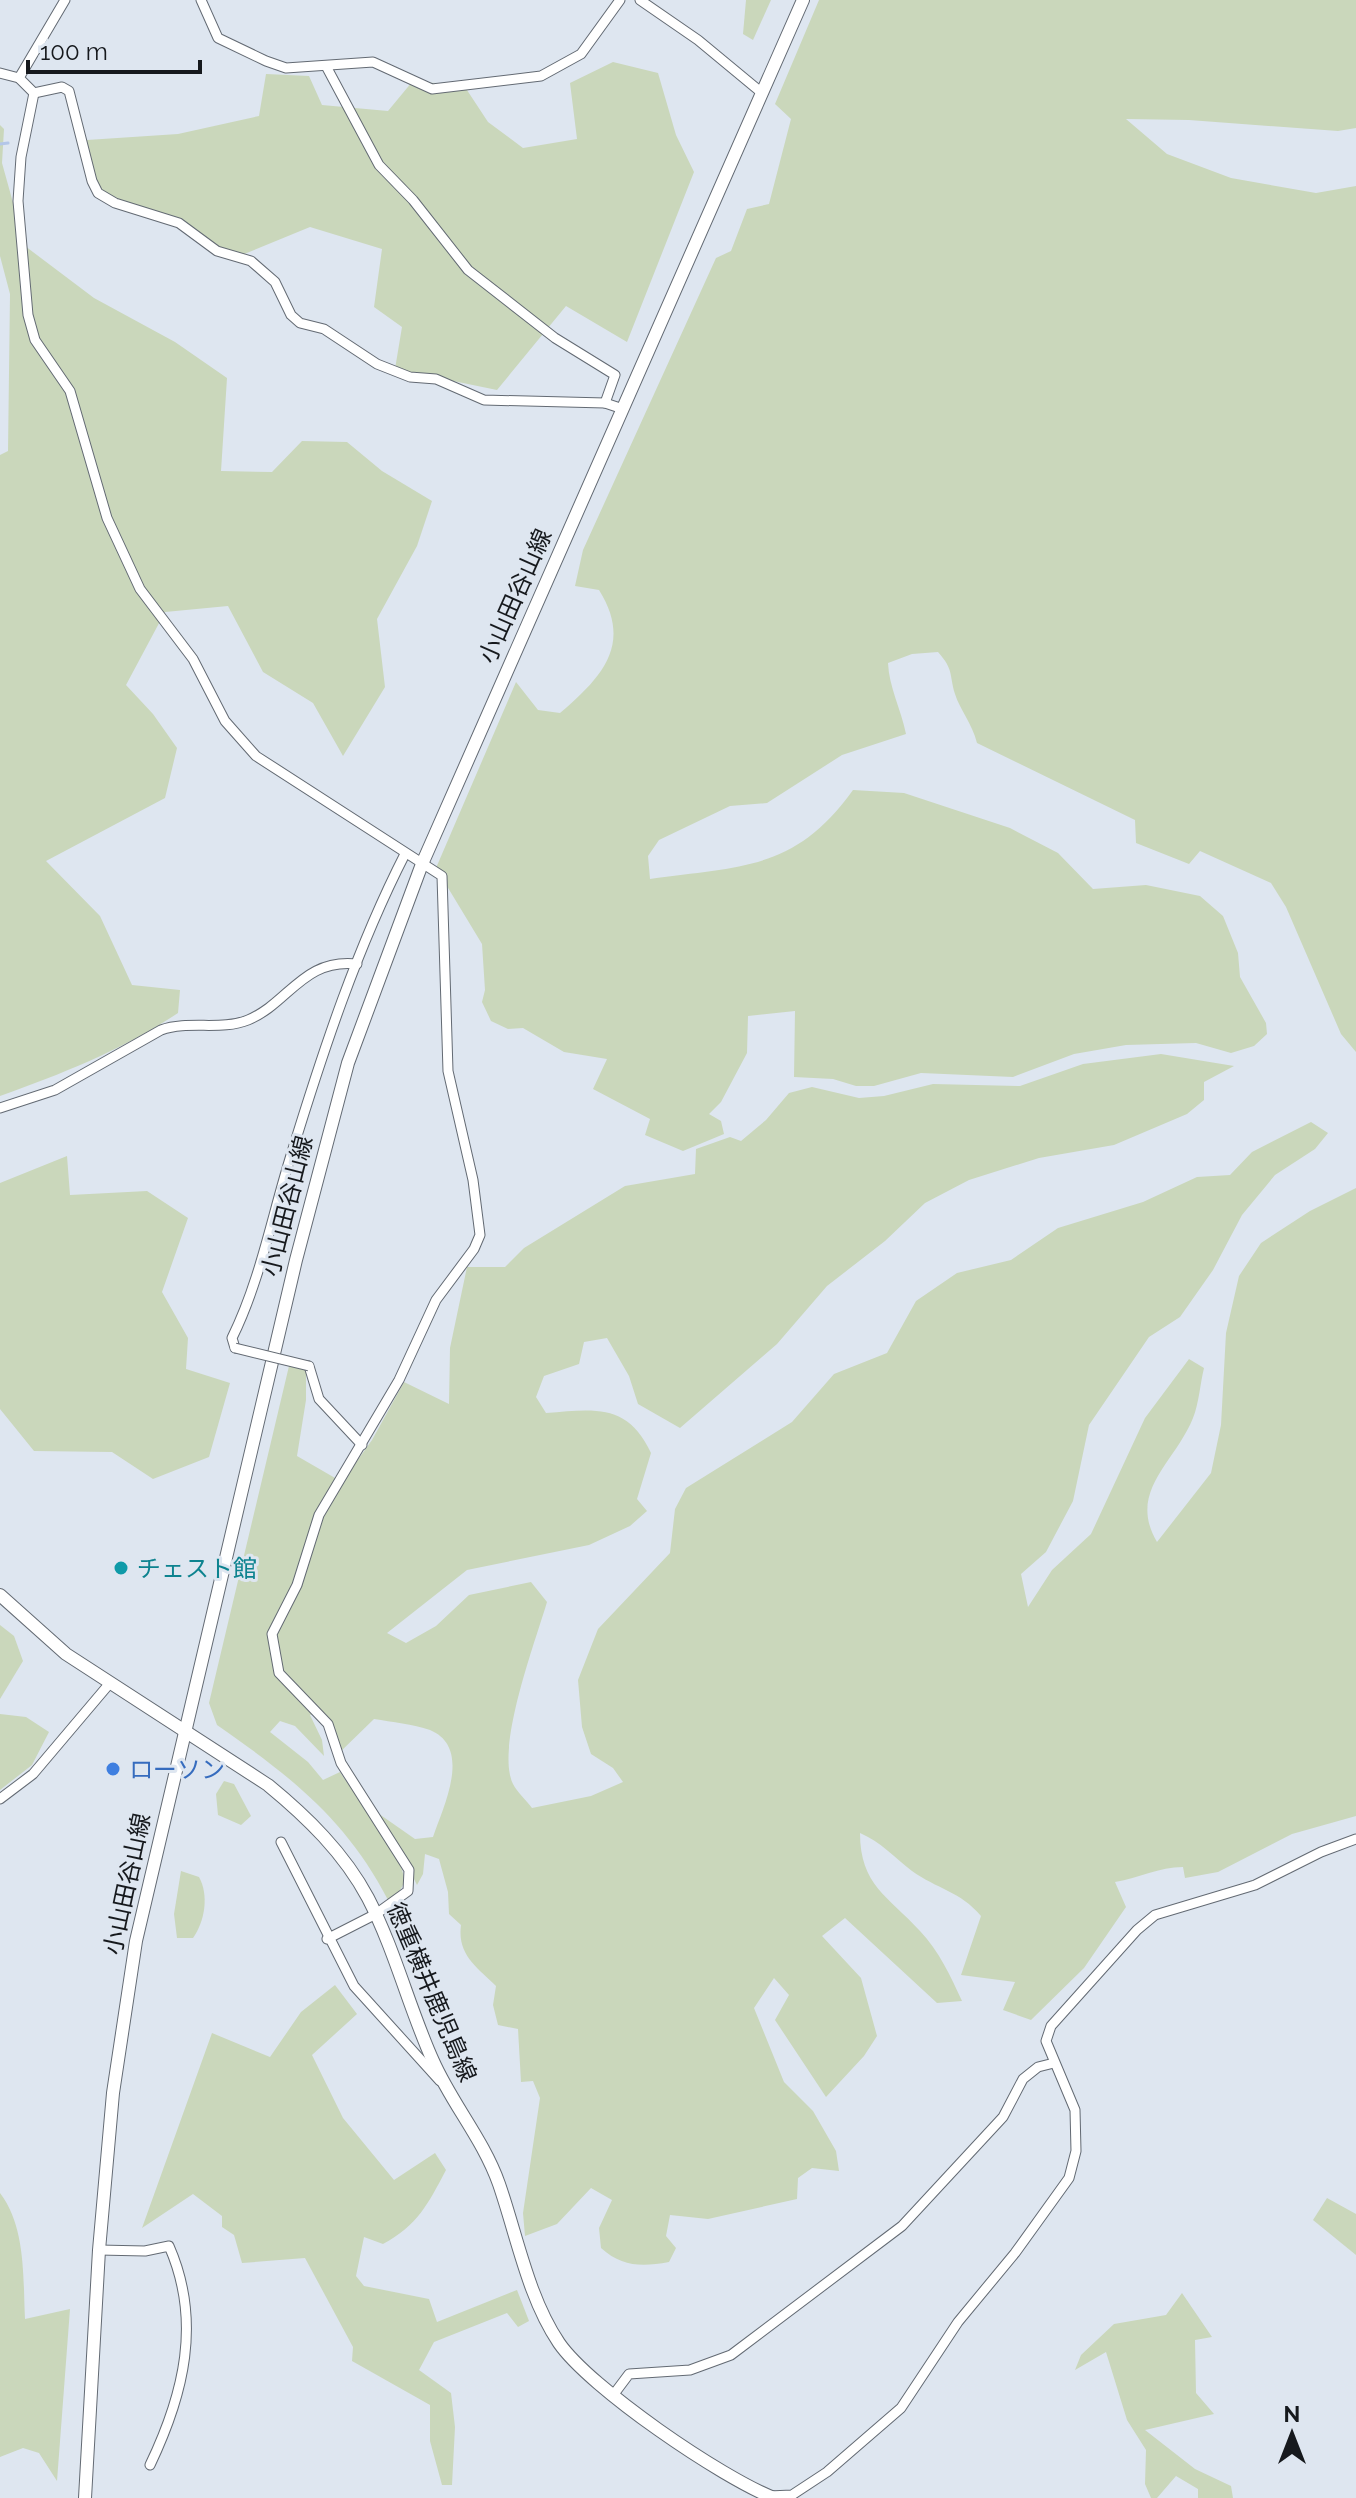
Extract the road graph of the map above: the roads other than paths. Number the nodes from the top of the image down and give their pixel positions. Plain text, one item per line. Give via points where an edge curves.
1 (65, 0) edge
2 (201, 0) edge
3 (620, 0) edge
4 (640, 0) edge
5 (803, 0) edge
6 (326, 66) junction
7 (0, 73) edge
8 (19, 78) junction
9 (34, 93) junction
10 (762, 93) junction
11 (605, 403) junction
12 (623, 409) junction
13 (405, 854) junction
14 (422, 864) junction
15 (357, 964) junction
16 (0, 1108) edge
17 (362, 1445) junction
18 (0, 1595) edge
19 (110, 1683) junction
20 (184, 1730) junction
21 (0, 1799) edge
22 (1356, 1839) edge
23 (281, 1842) dead end
24 (376, 1914) junction
25 (327, 1939) junction
26 (1054, 2063) junction
27 (445, 2086) junction
28 (99, 2250) junction
29 (614, 2394) junction
30 (150, 2465) dead end
31 (769, 2497) edge
32 (85, 2498) edge

1 - 8 street
2 - 6 street via 218,38 233,46 286,68
3 - 6 street via 581,54 541,76 432,89 373,62
4 - 10 street
5 - 10 main road, 小山田谷山線
6 - 11 street via 379,165 468,270 555,338 615,375
7 - 8 street
8 - 9 street
9 - 11 street via 62,87 69,91 98,193 179,223 217,251 251,261 275,282 300,323 324,329 377,364 410,377 436,379 484,400
9 - 13 street via 18,201 28,315 35,340 70,391 120,550 239,739 280,774 383,835
10 - 12 main road, 小山田谷山線
11 - 12 street
12 - 14 main road, 小山田谷山線
13 - 14 street
13 - 15 street
14 - 17 street via 442,876 448,1071 480,1235 436,1300 413,1354
14 - 20 main road, 小山田谷山線 via 366,1009 323,1151
15 - 16 street via 311,973 249,1019 161,1030 55,1090
15 - 17 street, bridge via 291,1155 252,1297 232,1338 235,1348 309,1366 319,1399
17 - 24 street via 319,1515 272,1643 279,1673 328,1724 341,1763 409,1870 408,1891
18 - 19 main road, 徳重横井鹿児島線 via 44,1637
19 - 20 main road, 徳重横井鹿児島線
19 - 21 street via 33,1774
20 - 24 main road, 徳重横井鹿児島線 via 298,1810 340,1854
20 - 28 main road, 小山田谷山線 via 123,2011
22 - 26 street via 1255,1885 1155,1915 1051,2026 1046,2041
23 - 25 street
24 - 25 street
24 - 27 main road, 徳重横井鹿児島線
25 - 27 street via 354,1986
26 - 29 street via 1023,2079 1003,2117 902,2226 731,2355 690,2370 629,2374
26 - 31 street via 1075,2110 1076,2151 1069,2178 958,2322 901,2408 815,2480 792,2495
27 - 29 main road, 徳重横井鹿児島線 via 485,2151 552,2332 569,2356
28 - 30 street via 169,2246 175,2260 188,2346 172,2418
28 - 32 main road, 小山田谷山線
29 - 31 main road, 徳重横井鹿児島線 via 694,2455

